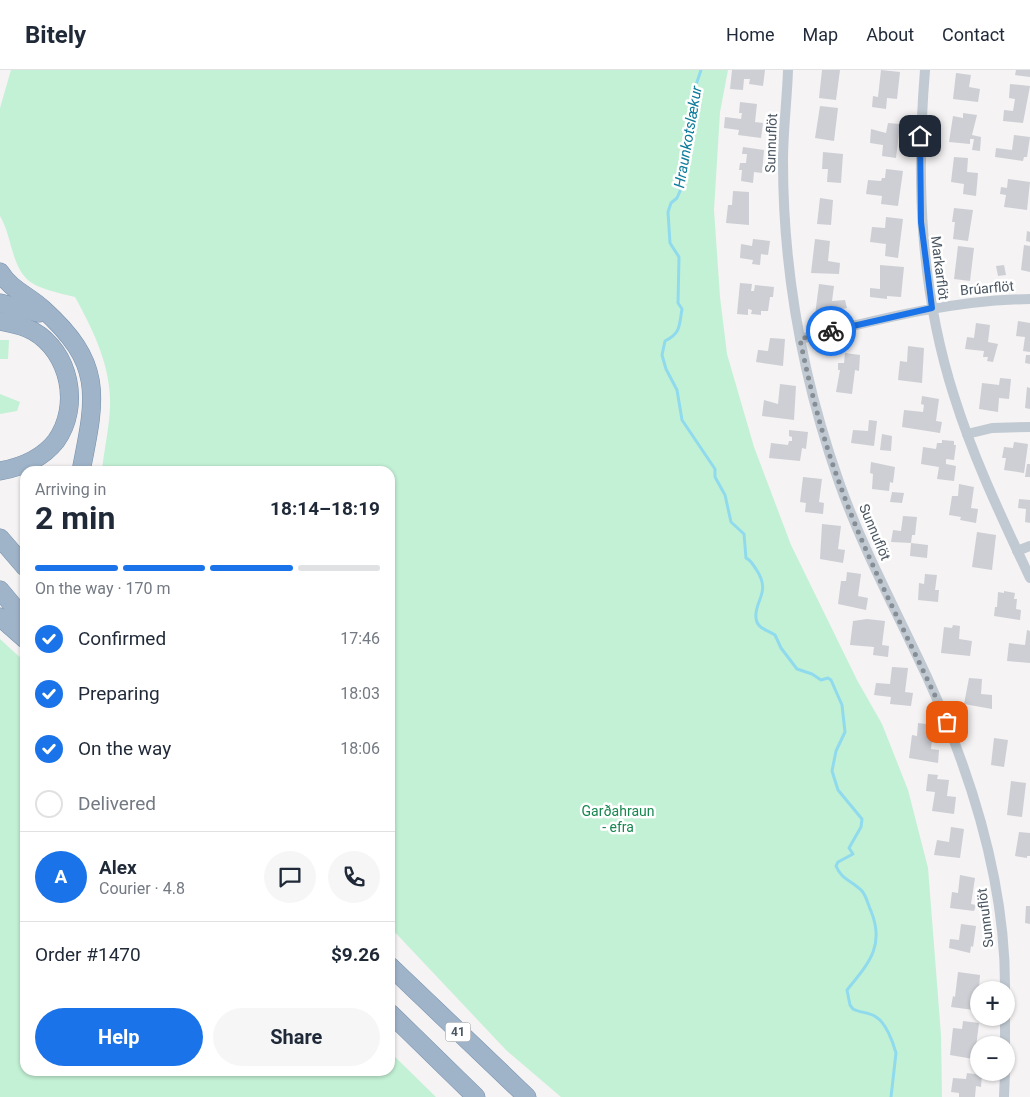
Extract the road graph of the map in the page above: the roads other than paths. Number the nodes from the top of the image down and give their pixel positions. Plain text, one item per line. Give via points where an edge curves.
1 (788, 70) edge
2 (925, 70) edge
3 (0, 272) edge
4 (1030, 299) edge
5 (0, 303) edge
6 (932, 308) junction
7 (51, 317) junction
8 (0, 321) edge
9 (800, 339) junction
10 (1030, 427) edge
11 (966, 434) junction
12 (20, 466) edge
13 (22, 466) edge
14 (82, 466) edge
15 (0, 471) edge
16 (0, 538) edge
17 (1030, 546) edge
18 (1018, 552) junction
19 (20, 561) edge
20 (1030, 578) edge
21 (0, 590) edge
22 (20, 614) edge
23 (0, 617) edge
24 (20, 635) edge
25 (395, 971) edge
26 (1004, 981) edge
27 (395, 1018) edge
28 (1004, 1081) edge
29 (476, 1097) edge
30 (527, 1097) edge
31 (1004, 1097) edge

1 - 9 street, Sunnuflöt via 784,202
2 - 6 street, Markarflöt via 920,136 921,222
3 - 7 highway via 14,290
4 - 6 street, Brúarflöt
5 - 7 highway
6 - 9 street, Brúarflöt
6 - 11 street, Markarflöt
7 - 14 highway via 78,347 91,382
8 - 13 highway via 32,330 50,344 64,367 69,384 70,405 65,425 50,448
9 - 26 street, Sunnuflöt via 812,393 839,483 868,554 952,733 969,782 993,875
10 - 11 street via 992,428
11 - 18 street, Markarflöt via 988,491
12 - 15 highway
16 - 19 highway
17 - 18 street
18 - 20 street, Markarflöt
21 - 22 highway
23 - 24 highway
25 - 30 highway, 41
27 - 29 highway, 41
28 - 31 street

